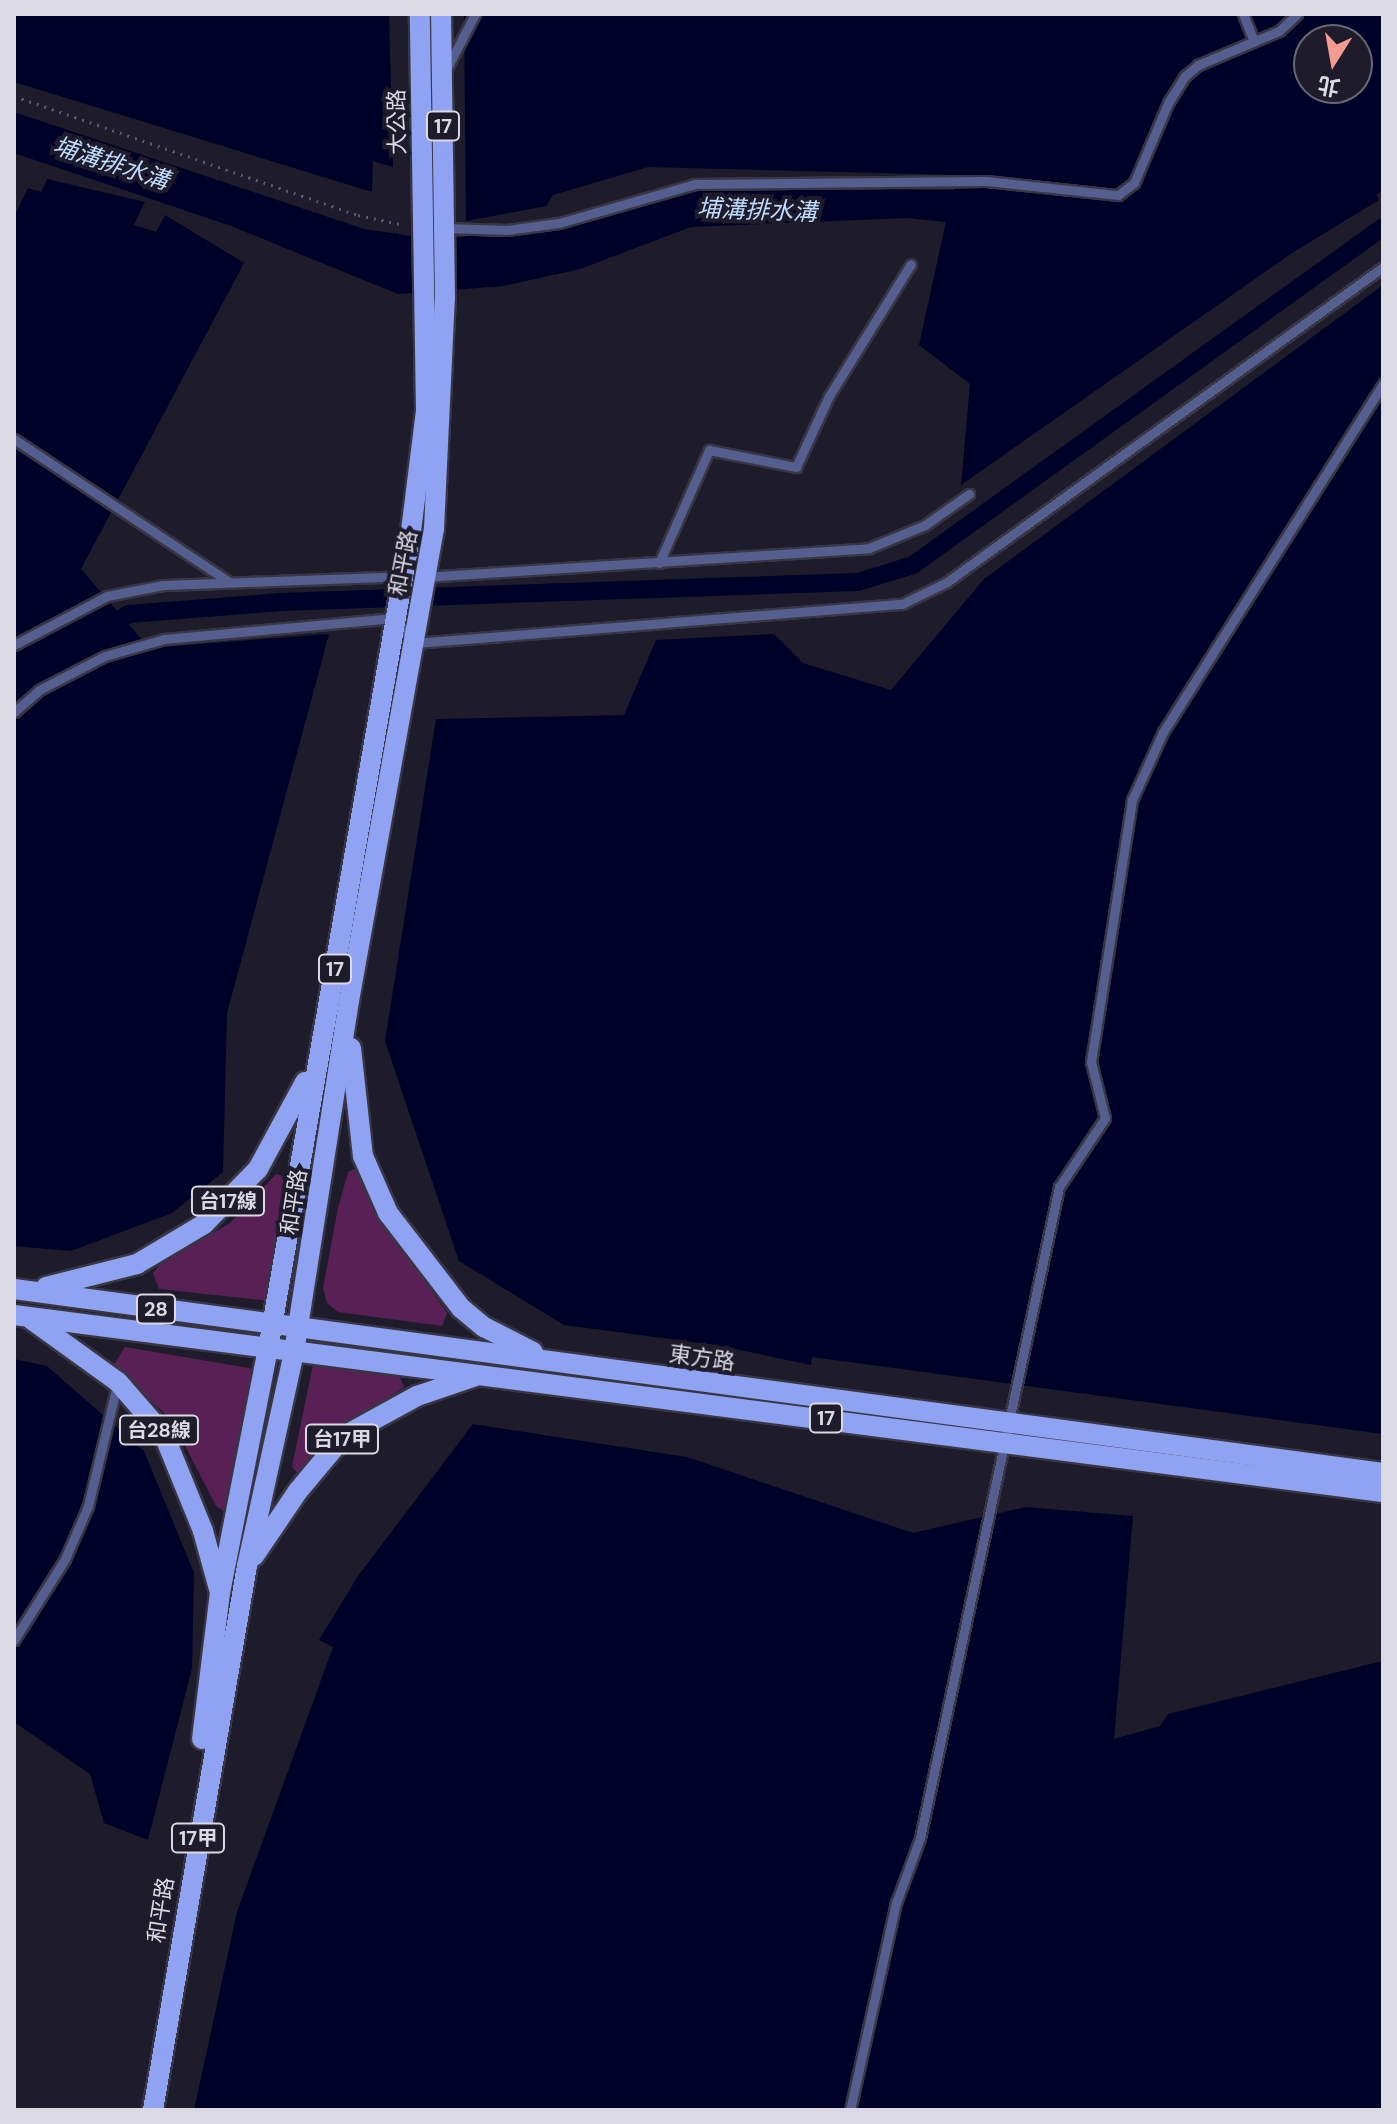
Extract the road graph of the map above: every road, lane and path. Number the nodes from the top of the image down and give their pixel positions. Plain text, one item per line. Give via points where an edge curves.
1 (420, 14) edge
2 (441, 14) edge
3 (475, 14) edge
4 (1243, 14) edge
5 (1297, 14) edge
6 (1254, 41) junction
7 (442, 77) junction
8 (14, 96) edge
9 (423, 229) junction
10 (445, 233) junction
11 (911, 264) dead end
12 (1383, 267) edge
13 (435, 298) junction
14 (1383, 384) edge
15 (14, 439) edge
16 (969, 494) dead end
17 (659, 563) junction
18 (412, 581) junction
19 (229, 582) junction
20 (395, 616) junction
21 (415, 643) junction
22 (14, 645) edge
23 (14, 712) edge
24 (340, 1000) junction
25 (18, 1290) edge
26 (20, 1316) edge
27 (273, 1323) junction
28 (298, 1326) junction
29 (268, 1349) junction
30 (294, 1352) junction
31 (562, 1364) junction
32 (485, 1373) junction
33 (118, 1382) junction
34 (1008, 1432) junction
35 (1383, 1473) edge
36 (1383, 1492) edge
37 (247, 1566) junction
38 (220, 1593) junction
39 (14, 1640) edge
40 (141, 2110) edge
41 (153, 2110) edge
42 (850, 2110) edge

1 - 9 main road, 大公路 / 17
2 - 7 main road, 大公路 / 17
3 - 7 lane
4 - 6 lane
5 - 6 lane via 1279,31
6 - 10 lane via 1185,76 1134,183 1118,195 986,181 695,184 559,223
7 - 10 main road, 大公路 / 17
8 - 9 path via 358,215
9 - 13 main road, 17
10 - 13 main road, 17
11 - 17 lane via 829,396 796,467 709,450
12 - 21 lane via 947,582 902,604
13 - 18 main road, 和平路 / 17
14 - 34 lane via 1163,732 1132,800 1091,1062 1105,1118 1059,1187
15 - 19 lane
16 - 17 lane via 925,525 869,548
17 - 18 lane
18 - 19 lane
18 - 20 main road, 和平路 / 17
18 - 21 main road, 和平路 / 17
19 - 22 lane via 163,585 107,596
20 - 21 lane
20 - 23 lane via 164,639 105,656 39,690
20 - 24 main road, 和平路 / 17
21 - 24 main road, 和平路 / 17
24 - 25 main road, 台17線 via 300,1101 258,1169 204,1224 125,1268
24 - 27 main road, 和平路 / 17
24 - 28 main road, 和平路 / 17
24 - 31 main road via 363,1156 388,1213 461,1308 515,1345
25 - 27 main road, 東方路 / 28
26 - 29 main road, 東方路 / 28
26 - 33 main road, 台28線
27 - 28 main road, 東方路 / 28
27 - 29 main road, 和平路 / 17
28 - 30 main road, 和平路 / 17甲
28 - 31 main road, 東方路 / 17
29 - 30 main road, 東方路 / 17
29 - 38 main road, 和平路 / 17甲
30 - 32 main road, 東方路 / 17
30 - 37 main road, 和平路 / 17甲
31 - 34 main road, 東方路 / 17
32 - 34 main road, 東方路 / 17
32 - 37 main road, 台17甲 via 417,1396 344,1436
33 - 38 main road, 台28線 via 164,1435 203,1531
33 - 39 lane via 88,1506 65,1559
34 - 35 main road, 東方路 / 17
34 - 36 main road, 東方路 / 17
34 - 42 lane via 962,1623 920,1838 896,1903
37 - 41 main road, 和平路 / 17甲
38 - 40 main road, 和平路 / 17甲 via 205,1721

